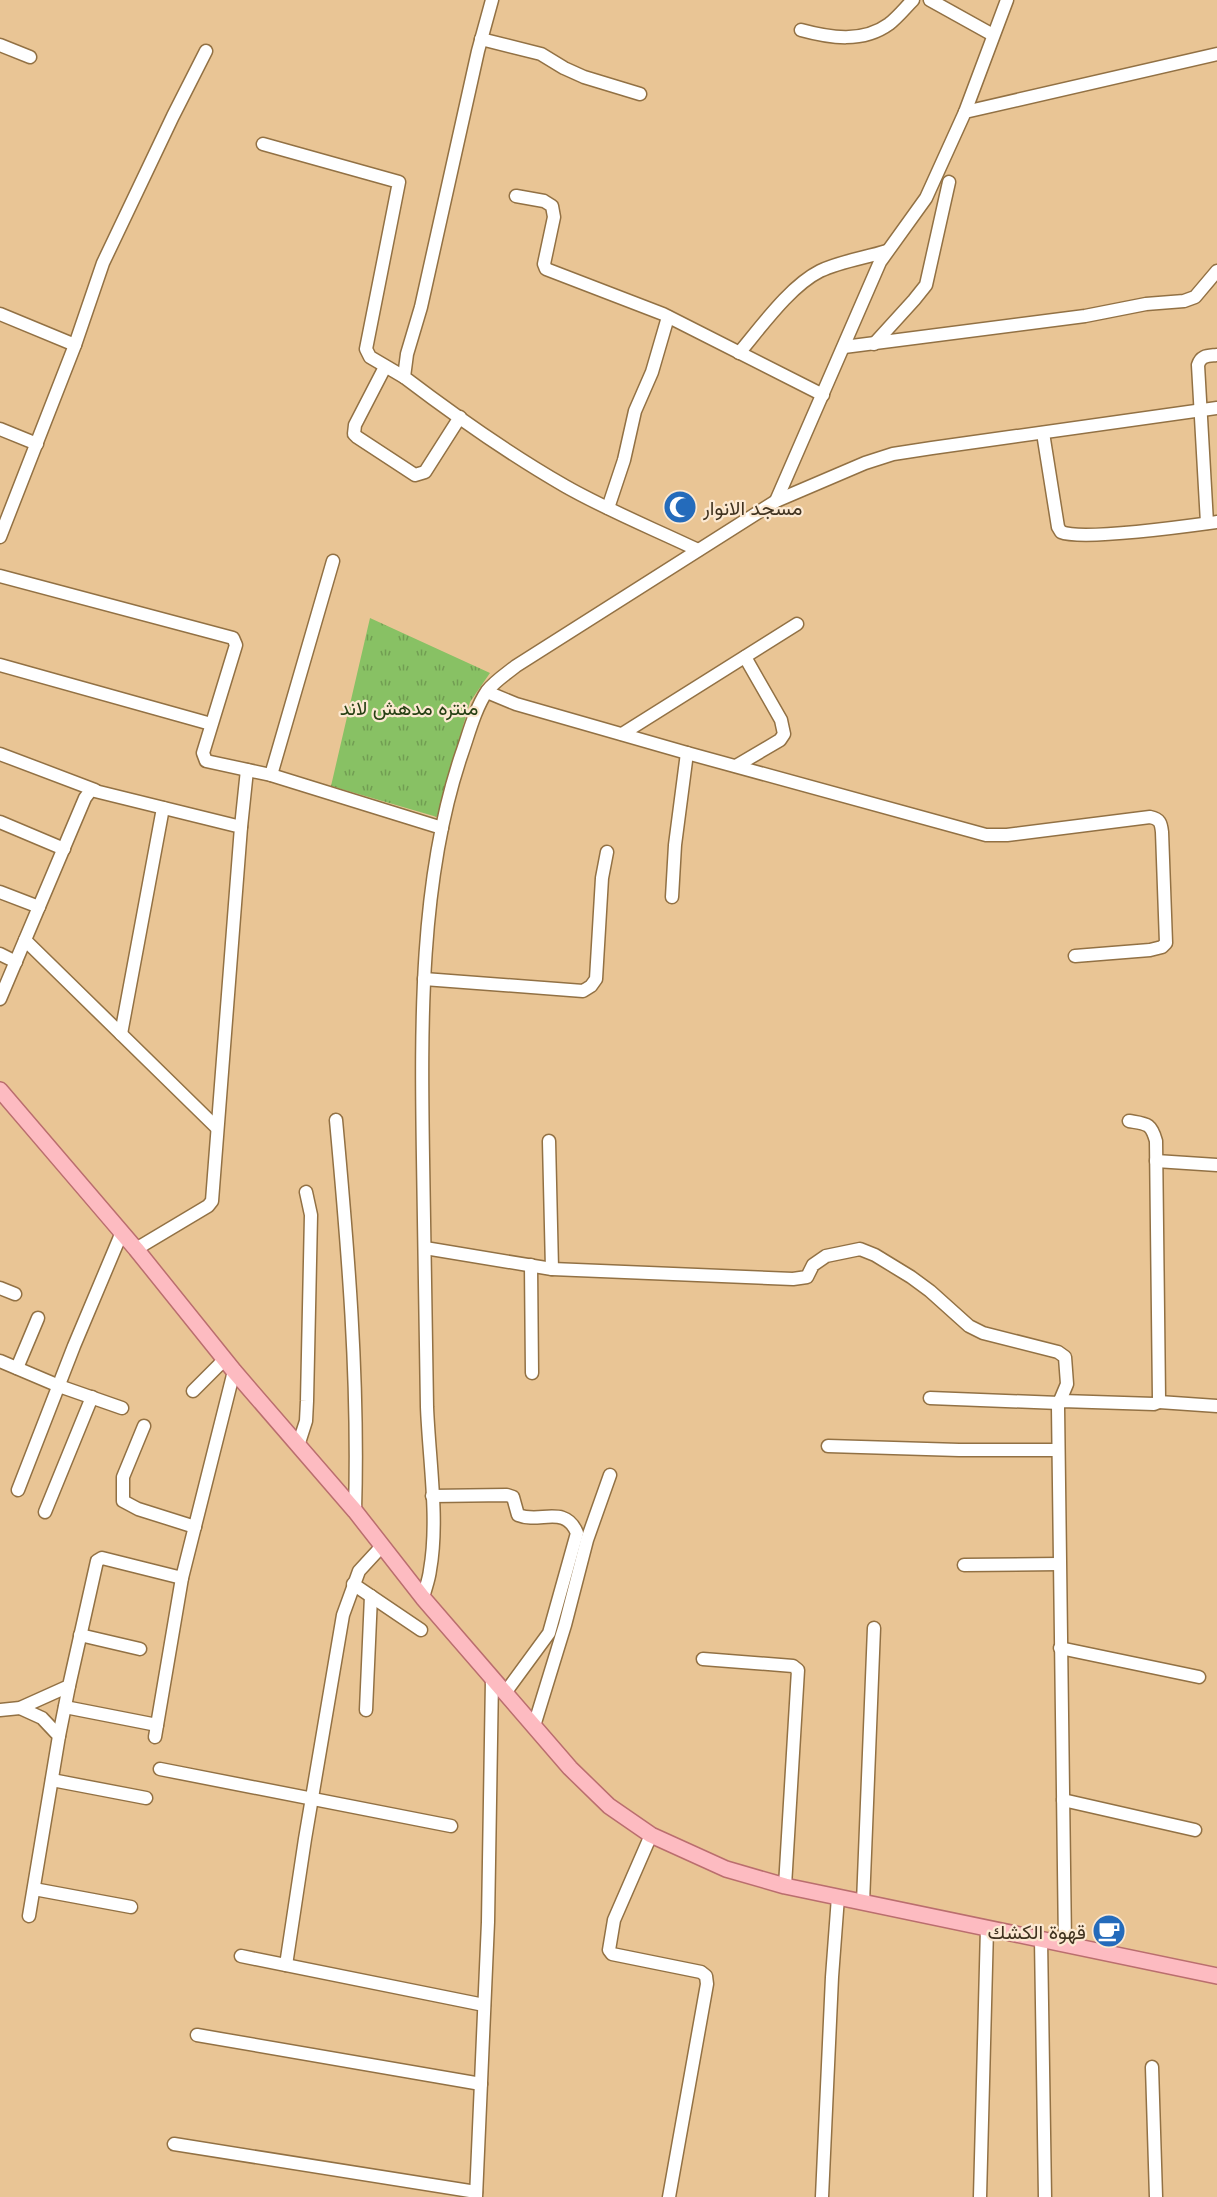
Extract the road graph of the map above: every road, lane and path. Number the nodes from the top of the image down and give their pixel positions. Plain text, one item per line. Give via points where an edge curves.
1 (492, 0) edge
2 (913, 0) edge
3 (930, 0) edge
4 (1007, 0) edge
5 (801, 30) dead end
6 (993, 35) junction
7 (481, 39) junction
8 (0, 45) edge
9 (206, 51) dead end
10 (1217, 54) edge
11 (30, 57) dead end
12 (640, 94) dead end
13 (965, 112) junction
14 (262, 144) dead end
15 (949, 182) dead end
16 (516, 196) dead end
17 (887, 251) junction
18 (1217, 271) edge
19 (0, 314) edge
20 (668, 317) junction
21 (874, 344) junction
22 (75, 345) junction
23 (844, 347) junction
24 (739, 353) junction
25 (1217, 355) edge
26 (385, 367) junction
27 (404, 377) junction
28 (823, 395) junction
29 (1217, 408) edge
30 (1200, 411) junction
31 (460, 417) junction
32 (0, 429) edge
33 (1043, 433) junction
34 (37, 444) junction
35 (776, 501) junction
36 (608, 508) junction
37 (1212, 523) edge
38 (0, 537) edge
39 (698, 550) junction
40 (333, 561) dead end
41 (0, 576) edge
42 (797, 624) dead end
43 (745, 657) junction
44 (0, 665) edge
45 (487, 692) junction
46 (211, 724) junction
47 (622, 734) junction
48 (687, 753) junction
49 (0, 754) edge
50 (736, 766) junction
51 (247, 770) junction
52 (271, 775) junction
53 (95, 790) junction
54 (163, 808) junction
55 (0, 822) edge
56 (241, 826) junction
57 (442, 828) junction
58 (64, 849) junction
59 (606, 852) dead end
60 (0, 892) edge
61 (672, 897) dead end
62 (39, 907) junction
63 (26, 940) junction
64 (0, 954) edge
65 (1075, 957) dead end
66 (16, 962) junction
67 (424, 979) junction
68 (0, 999) edge
69 (121, 1034) junction
70 (0, 1090) edge
71 (336, 1120) dead end
72 (1129, 1121) dead end
73 (217, 1128) junction
74 (549, 1142) dead end
75 (1156, 1161) junction
76 (1217, 1165) edge
77 (306, 1192) dead end
78 (122, 1232) junction
79 (424, 1248) junction
80 (136, 1249) junction
81 (531, 1265) junction
82 (552, 1269) junction
83 (0, 1288) edge
84 (15, 1294) dead end
85 (38, 1318) dead end
86 (0, 1361) edge
87 (230, 1365) junction
88 (17, 1368) junction
89 (532, 1373) dead end
90 (59, 1386) junction
91 (194, 1391) dead end
92 (92, 1397) junction
93 (930, 1398) dead end
94 (1159, 1402) junction
95 (1059, 1403) junction
96 (1217, 1406) edge
97 (122, 1408) dead end
98 (144, 1426) dead end
99 (298, 1446) junction
100 (828, 1446) dead end
101 (1057, 1450) junction
102 (610, 1474) dead end
103 (18, 1490) dead end
104 (432, 1496) junction
105 (355, 1511) junction
106 (45, 1512) dead end
107 (195, 1527) junction
108 (382, 1546) junction
109 (1059, 1563) junction
110 (964, 1565) dead end
111 (182, 1578) junction
112 (353, 1584) junction
113 (371, 1596) junction
114 (423, 1598) junction
115 (874, 1628) dead end
116 (421, 1630) dead end
117 (80, 1635) junction
118 (1060, 1648) junction
119 (140, 1649) dead end
120 (703, 1659) dead end
121 (1199, 1677) dead end
122 (492, 1679) junction
123 (69, 1686) junction
124 (505, 1693) junction
125 (64, 1707) junction
126 (20, 1708) junction
127 (0, 1710) edge
128 (366, 1710) dead end
129 (534, 1726) junction
130 (59, 1736) junction
131 (160, 1769) dead end
132 (52, 1780) junction
133 (146, 1798) dead end
134 (311, 1800) junction
135 (1063, 1800) junction
136 (451, 1826) dead end
137 (1195, 1830) dead end
138 (651, 1835) junction
139 (785, 1886) junction
140 (34, 1889) junction
141 (838, 1898) junction
142 (863, 1903) junction
143 (131, 1907) dead end
144 (29, 1916) dead end
145 (987, 1928) junction
146 (1041, 1939) junction
147 (1065, 1945) junction
148 (241, 1956) dead end
149 (286, 1965) junction
150 (1217, 1976) edge
151 (484, 2005) junction
152 (197, 2036) dead end
153 (1152, 2067) dead end
154 (481, 2084) junction
155 (174, 2144) dead end
156 (476, 2195) edge
157 (669, 2197) edge
158 (822, 2197) edge
159 (980, 2197) edge
160 (1045, 2197) edge
161 (1156, 2197) edge

1 - 7 street
2 - 5 street via 876,31 828,38
3 - 6 street
4 - 6 street
6 - 13 street
7 - 12 street via 541,54 584,77
7 - 27 street
8 - 11 street
9 - 22 street via 107,255
10 - 13 street
13 - 17 street via 926,198
14 - 26 street via 399,182 366,339 370,357
15 - 21 street via 926,285
16 - 20 street via 548,203 554,211 546,269
17 - 23 street
17 - 24 street via 818,272 779,305
18 - 21 street via 1195,297 1184,301
19 - 22 street
20 - 24 street
20 - 36 street via 652,372 635,411
21 - 23 street
22 - 34 street
23 - 28 street
24 - 28 street
25 - 30 street via 1199,360
26 - 27 street
26 - 31 street via 355,425 357,437 415,475 421,474
27 - 31 street
28 - 35 street
29 - 30 street
30 - 33 street
30 - 37 street
31 - 36 street via 531,466
32 - 34 street
33 - 35 street via 893,454
33 - 37 street via 1061,532 1100,534
34 - 38 street
35 - 39 street
36 - 39 street
39 - 45 street via 516,666
40 - 52 street
41 - 46 street via 233,638 236,645
42 - 43 street
43 - 47 street
43 - 50 street via 781,720 784,734
44 - 46 street
45 - 47 street
45 - 57 street via 455,773
46 - 51 street via 203,753 206,761
47 - 48 street
48 - 50 street
48 - 61 street
49 - 53 street
50 - 65 street via 986,835 1157,819 1162,832 1166,943 1150,950
51 - 52 street
51 - 56 street
52 - 57 street
53 - 54 street
53 - 58 street via 85,798
54 - 56 street
54 - 69 street
55 - 58 street
56 - 73 street
57 - 67 street
58 - 62 street
59 - 67 street via 596,979 591,986 583,991
60 - 62 street
62 - 63 street
63 - 66 street
63 - 69 street
64 - 66 street
66 - 68 street
67 - 79 street
69 - 73 street
70 - 78 main road
71 - 105 street via 347,1240 357,1450
72 - 75 street via 1148,1124 1153,1130
73 - 80 street via 210,1204
74 - 82 street
75 - 76 street
75 - 94 street
77 - 99 street via 311,1215 307,1401
78 - 80 main road
78 - 90 street
79 - 81 street
79 - 104 street
80 - 87 main road
81 - 82 street
81 - 89 street
82 - 95 street via 793,1279 807,1277 826,1256 860,1249 911,1277 983,1334 1065,1357 1066,1391
83 - 84 street
85 - 88 street
86 - 88 street
87 - 91 street
87 - 99 main road
87 - 107 street
88 - 90 street
90 - 92 street
90 - 103 street
92 - 97 street
92 - 106 street
93 - 95 street
94 - 95 street
94 - 96 street
95 - 101 street
98 - 107 street via 123,1477 123,1501
99 - 105 main road
100 - 101 street
101 - 109 street
102 - 129 street
104 - 114 street via 433,1547
104 - 124 street via 507,1495 513,1497 519,1515 564,1518 573,1523 577,1533 549,1633
105 - 108 main road
107 - 111 street
108 - 112 street via 365,1563
108 - 114 main road
109 - 110 street
109 - 118 street
111 - 117 street via 102,1558 95,1564
111 - 125 street via 156,1731
112 - 113 street
112 - 134 street via 341,1625
113 - 116 street
113 - 128 street
114 - 122 main road
115 - 142 street
117 - 119 street
117 - 123 street
118 - 121 street
118 - 135 street
120 - 139 street via 793,1666 798,1670
122 - 124 main road
122 - 151 street
123 - 125 street
123 - 126 street
124 - 129 main road
125 - 130 street
126 - 127 street
126 - 130 street via 42,1718
129 - 138 main road via 609,1806
130 - 132 street
131 - 134 street
132 - 133 street
132 - 140 street
134 - 136 street
134 - 149 street
135 - 137 street
135 - 147 street
138 - 139 main road via 726,1869
138 - 157 street via 614,1920 609,1950 612,1954 701,1972 707,1984
139 - 141 main road
140 - 143 street
140 - 144 street
141 - 142 main road
141 - 158 street
142 - 145 main road
145 - 146 main road
145 - 159 street
146 - 147 main road
146 - 160 street
147 - 150 main road
148 - 149 street
149 - 151 street
151 - 154 street
152 - 154 street
153 - 161 street
154 - 156 street
155 - 156 street

